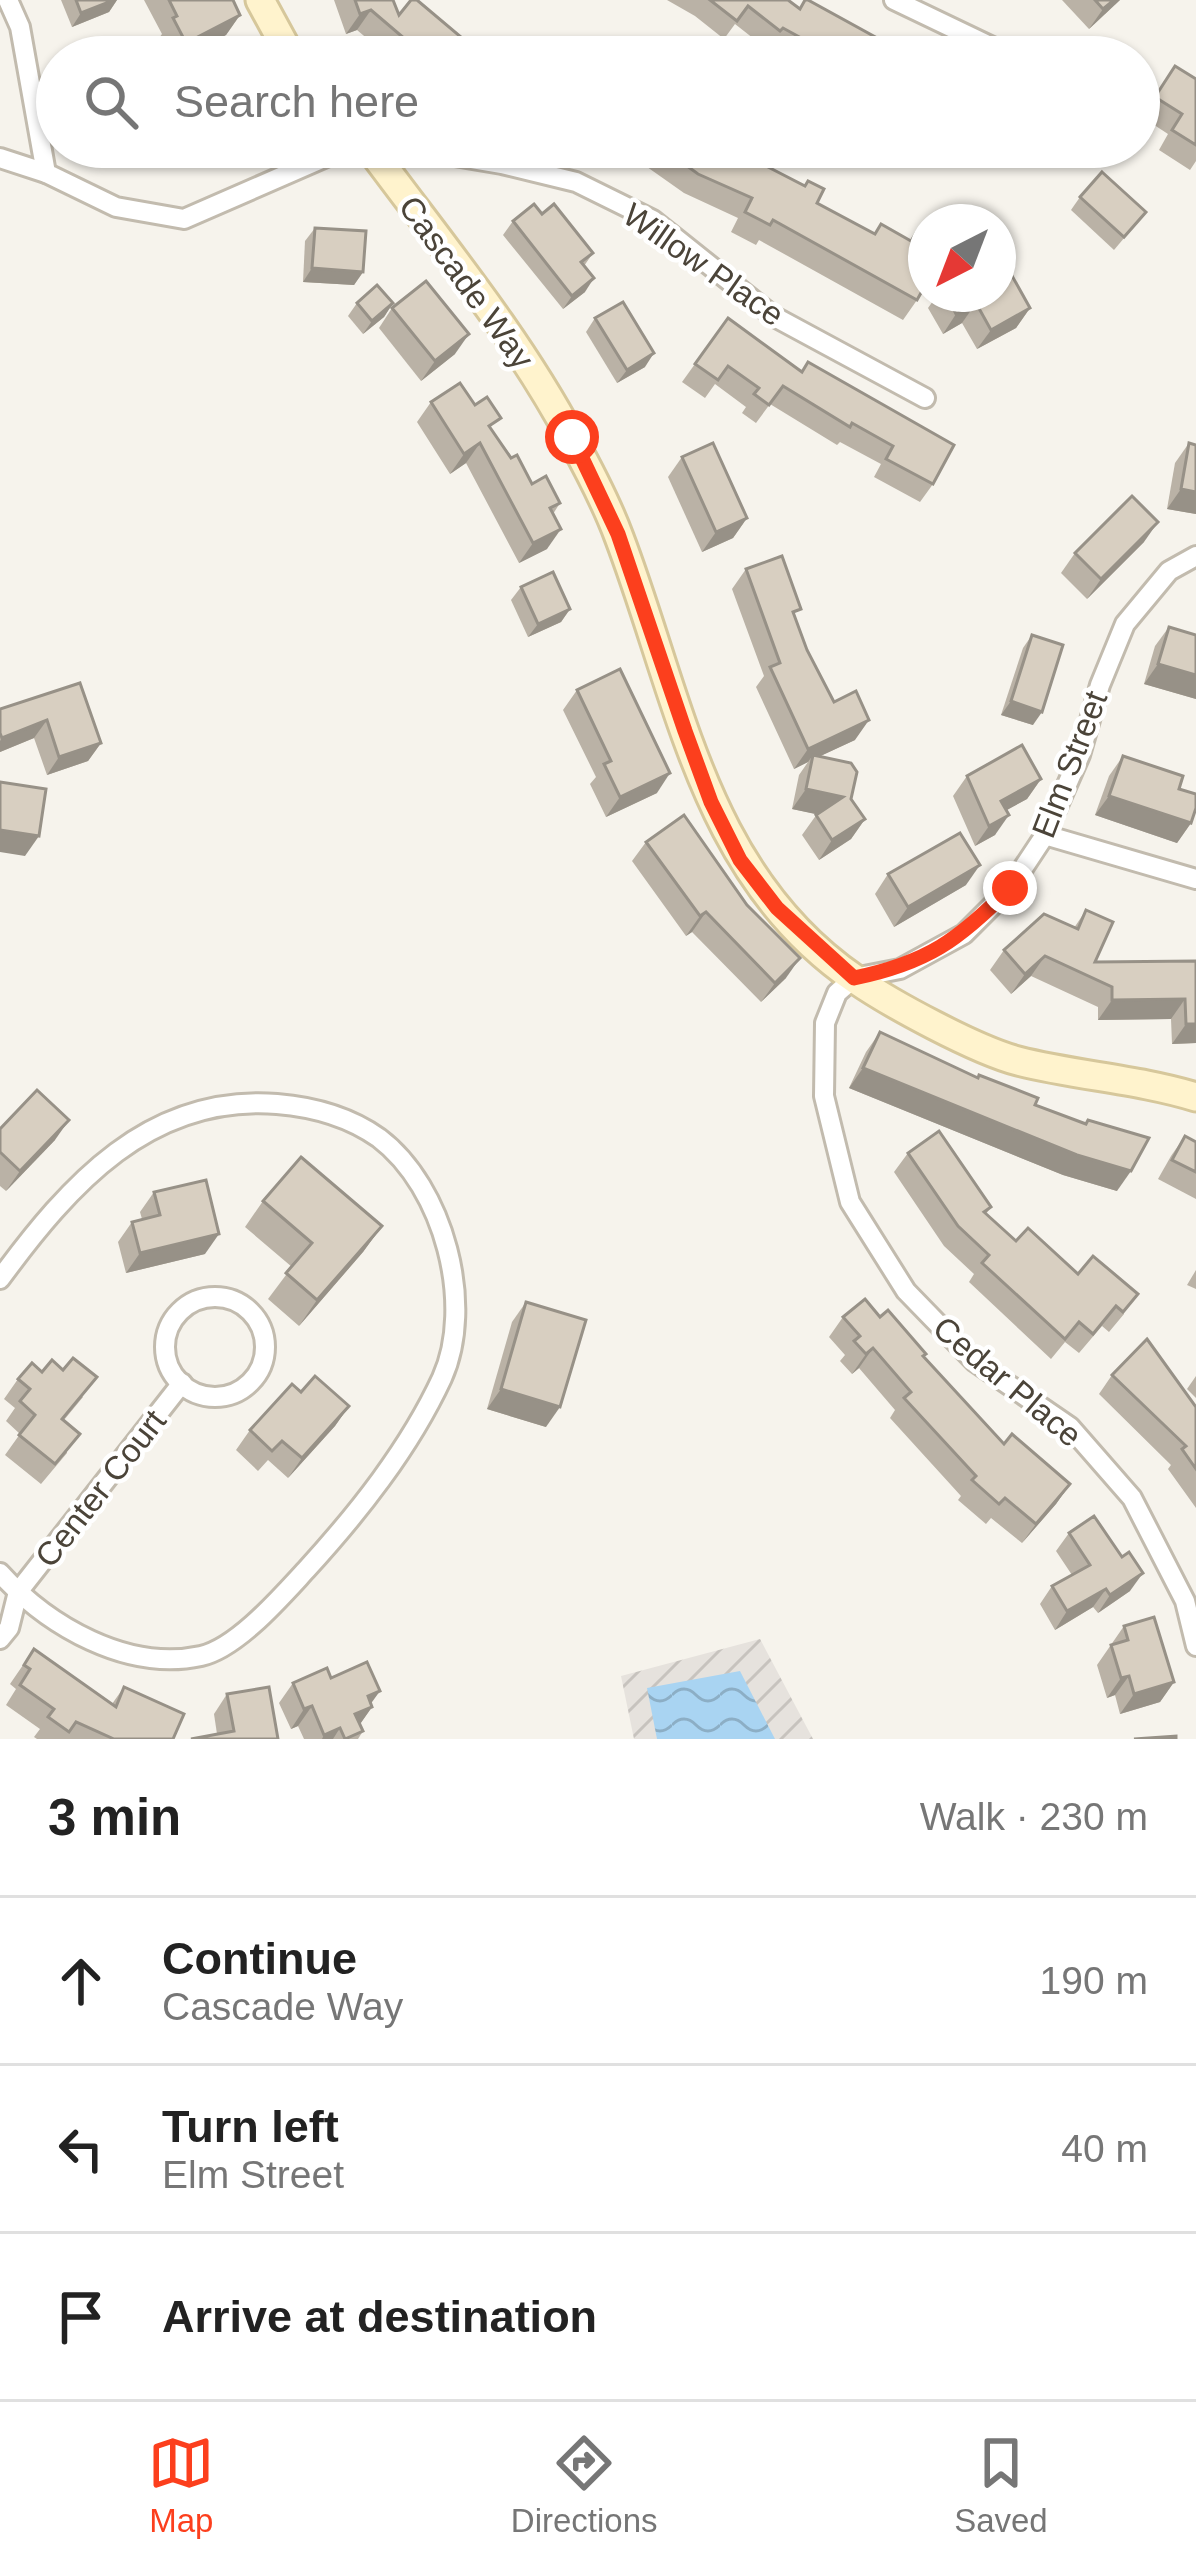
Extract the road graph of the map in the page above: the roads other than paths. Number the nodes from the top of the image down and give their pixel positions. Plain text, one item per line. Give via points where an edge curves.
1 (8, 0) edge
2 (260, 0) edge
3 (894, 0) edge
4 (280, 36) edge
5 (969, 36) edge
6 (36, 117) edge
7 (0, 158) edge
8 (45, 168) edge
9 (301, 168) edge
10 (385, 168) edge
11 (518, 168) edge
12 (46, 173) junction
13 (925, 398) dead end
14 (1196, 556) edge
15 (1046, 836) junction
16 (1196, 879) edge
17 (854, 978) junction
18 (1196, 1097) edge
19 (0, 1280) edge
20 (182, 1383) junction
21 (0, 1573) edge
22 (9, 1597) edge
23 (0, 1640) edge
24 (1196, 1646) edge

1 - 6 street
2 - 4 street
3 - 5 street
7 - 12 street
8 - 12 street
9 - 12 street via 184,219 116,207
10 - 17 street, Cascade Way via 509,333 572,437 618,534 698,767 740,860 777,908
11 - 13 street, Willow Place via 576,182 653,220 773,316
14 - 15 street, Elm Street via 1169,571 1125,624
15 - 16 street
15 - 17 street, Elm Street via 964,934 900,969
17 - 18 street, Cascade Way via 1014,1060
17 - 24 street, Cedar Place via 837,993 825,1023 824,1096 850,1202 906,1291 974,1361 1070,1427 1132,1498 1185,1601
19 - 22 street via 51,1210 105,1158 181,1116 245,1102 320,1108 380,1139 422,1186 458,1307 444,1374 417,1421 357,1514 262,1619 205,1655 146,1658 81,1637
20 - 20 street, Center Court via 196,1393 231,1394 258,1374 265,1340 249,1310 219,1297 178,1313 166,1357
20 - 22 street, Center Court
21 - 22 street
22 - 23 street, Center Court via 10,1628

